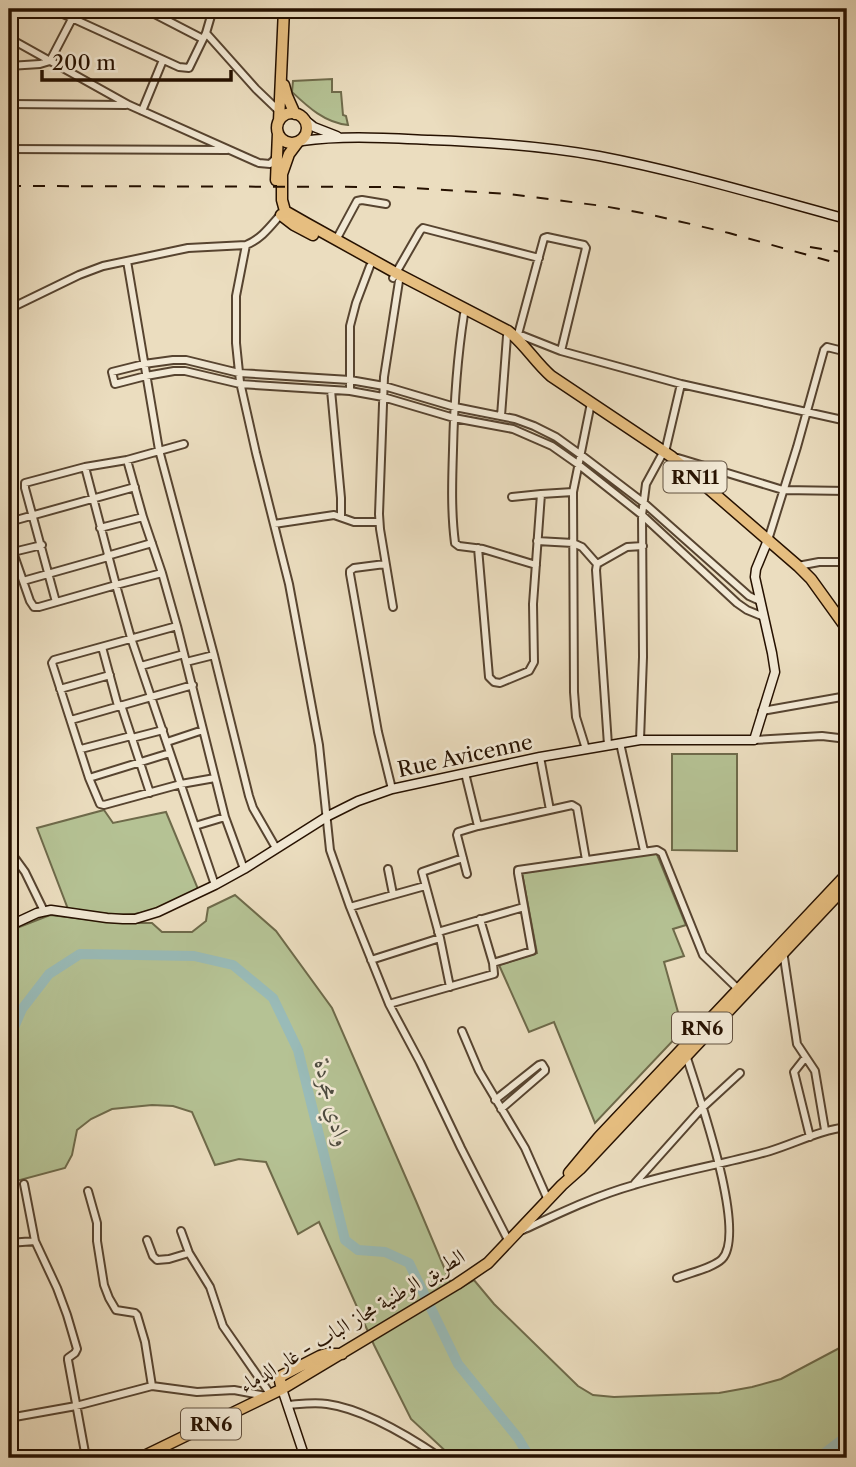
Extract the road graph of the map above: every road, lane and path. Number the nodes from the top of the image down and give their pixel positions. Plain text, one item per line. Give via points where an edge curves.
1 (52, 9) edge
2 (74, 9) edge
3 (145, 9) edge
4 (284, 9) edge
5 (211, 10) edge
6 (73, 17) junction
7 (205, 36) junction
8 (9, 38) edge
9 (163, 60) junction
10 (50, 61) junction
11 (9, 66) edge
12 (282, 75) junction
13 (9, 104) edge
14 (129, 105) junction
15 (142, 111) junction
16 (279, 116) junction
17 (299, 116) junction
18 (278, 133) junction
19 (343, 138) junction
20 (300, 141) junction
21 (9, 149) edge
22 (232, 150) junction
23 (277, 157) junction
24 (386, 204) dead end
25 (283, 213) junction
26 (847, 219) edge
27 (336, 240) junction
28 (246, 245) junction
29 (539, 258) junction
30 (127, 261) junction
31 (370, 266) junction
32 (396, 277) junction
33 (9, 309) edge
34 (464, 314) junction
35 (516, 339) junction
36 (561, 351) junction
37 (847, 352) edge
38 (144, 365) junction
39 (239, 373) junction
40 (146, 376) junction
41 (350, 380) junction
42 (240, 384) junction
43 (681, 384) junction
44 (384, 387) junction
45 (331, 390) junction
46 (350, 391) junction
47 (383, 397) junction
48 (590, 403) junction
49 (455, 407) junction
50 (806, 412) junction
51 (501, 416) junction
52 (454, 418) junction
53 (847, 421) edge
54 (184, 444) dead end
55 (159, 450) junction
56 (667, 453) junction
57 (581, 455) junction
58 (127, 460) junction
59 (579, 465) junction
60 (85, 467) junction
61 (135, 487) junction
62 (783, 490) junction
63 (847, 491) edge
64 (573, 492) junction
65 (541, 494) junction
66 (512, 497) dead end
67 (92, 498) junction
68 (644, 503) junction
69 (32, 514) junction
70 (642, 515) junction
71 (143, 517) junction
72 (341, 517) junction
73 (9, 522) edge
74 (379, 522) junction
75 (274, 524) junction
76 (100, 528) junction
77 (768, 540) junction
78 (9, 541) edge
79 (537, 541) junction
80 (573, 542) junction
81 (152, 543) junction
82 (42, 545) junction
83 (643, 546) junction
84 (478, 548) junction
85 (13, 552) junction
86 (107, 556) junction
87 (819, 562) junction
88 (847, 562) edge
89 (385, 564) junction
90 (597, 564) junction
91 (536, 565) junction
92 (798, 566) junction
93 (49, 573) junction
94 (162, 573) junction
95 (811, 579) junction
96 (23, 581) junction
97 (116, 585) junction
98 (760, 601) junction
99 (56, 602) junction
100 (393, 607) dead end
101 (764, 617) junction
102 (177, 626) junction
103 (847, 629) edge
104 (131, 638) junction
105 (102, 647) junction
106 (184, 654) junction
107 (214, 655) junction
108 (186, 662) junction
109 (141, 666) junction
110 (110, 675) junction
111 (193, 685) junction
112 (60, 689) junction
113 (847, 696) edge
114 (151, 698) junction
115 (120, 706) junction
116 (762, 711) junction
117 (71, 720) junction
118 (163, 730) junction
119 (203, 730) junction
120 (131, 737) junction
121 (847, 739) edge
122 (640, 740) junction
123 (754, 740) junction
124 (167, 742) junction
125 (620, 743) junction
126 (608, 744) junction
127 (80, 749) junction
128 (586, 749) junction
129 (170, 753) junction
130 (540, 757) junction
131 (140, 763) junction
132 (465, 773) junction
133 (89, 778) junction
134 (215, 778) junction
135 (181, 784) junction
136 (392, 789) junction
137 (150, 793) junction
138 (550, 810) junction
139 (328, 816) junction
140 (225, 817) junction
141 (195, 826) junction
142 (478, 826) junction
143 (275, 848) junction
144 (9, 850) edge
145 (644, 851) junction
146 (463, 858) junction
147 (586, 860) junction
148 (847, 865) edge
149 (244, 869) junction
150 (388, 869) dead end
151 (467, 873) dead end
152 (847, 878) edge
153 (215, 885) junction
154 (425, 886) junction
155 (393, 894) junction
156 (350, 907) junction
157 (524, 907) junction
158 (44, 911) junction
159 (480, 919) junction
160 (9, 926) edge
161 (439, 935) junction
162 (782, 949) junction
163 (371, 960) junction
164 (493, 963) junction
165 (450, 987) junction
166 (738, 989) junction
167 (389, 1004) junction
168 (725, 1009) junction
169 (462, 1031) dead end
170 (685, 1051) junction
171 (805, 1058) junction
172 (740, 1073) dead end
173 (495, 1100) junction
174 (702, 1108) junction
175 (501, 1109) junction
176 (847, 1126) edge
177 (825, 1130) junction
178 (810, 1137) junction
179 (719, 1163) junction
180 (24, 1184) dead end
181 (634, 1185) junction
182 (88, 1191) dead end
183 (548, 1200) junction
184 (181, 1231) dead end
185 (518, 1232) junction
186 (147, 1240) dead end
187 (35, 1241) junction
188 (509, 1242) junction
189 (9, 1243) edge
190 (189, 1253) junction
191 (677, 1278) dead end
192 (152, 1386) junction
193 (282, 1389) junction
194 (269, 1395) junction
195 (288, 1405) junction
196 (76, 1406) junction
197 (9, 1418) edge
198 (9, 1434) edge
199 (431, 1455) edge
200 (15, 1458) edge
201 (86, 1458) edge
202 (139, 1458) edge
203 (306, 1458) edge
204 (441, 1458) edge

1 - 6 street
2 - 6 street
3 - 7 street
4 - 12 main road
5 - 7 street
6 - 9 street
6 - 10 street
7 - 9 street via 189,68
7 - 16 street
8 - 10 street
9 - 15 street
10 - 11 street
10 - 14 street
12 - 16 main road
12 - 17 main road
13 - 14 street
14 - 15 street
15 - 22 street
16 - 17 main road
16 - 18 main road
17 - 19 street
17 - 20 main road via 307,130
18 - 20 main road via 285,142
18 - 23 main road
19 - 20 street
19 - 26 street via 515,145 597,156
20 - 25 main road via 282,174
21 - 22 street
22 - 23 street via 263,164
23 - 25 main road via 278,209
24 - 27 street via 357,201
25 - 27 main road, RN11
25 - 28 street via 258,240
25 - 31 main road, RN11 via 294,225
27 - 32 main road, RN11
28 - 30 street via 188,248
28 - 39 street via 236,296
29 - 32 street via 423,228
29 - 35 street
29 - 36 street via 546,237 586,247
30 - 33 street via 93,270
30 - 38 street
31 - 32 main road, RN11
31 - 41 street via 350,326
32 - 34 main road, RN11
32 - 35 main road, RN11
32 - 44 street
34 - 35 main road, RN11
34 - 49 street
35 - 36 street
35 - 48 main road, RN11 via 551,376
35 - 51 street
36 - 43 street
37 - 50 street via 831,347 824,350
38 - 39 street via 186,360
38 - 40 street
38 - 40 street via 112,372 115,384
39 - 41 street
39 - 42 street
40 - 42 street via 185,371
40 - 55 street
41 - 44 street
41 - 46 street
42 - 45 street
42 - 75 street
43 - 50 street
43 - 56 street
44 - 47 street
44 - 49 street
45 - 46 street
45 - 72 street
46 - 47 street
47 - 52 street
47 - 74 street
48 - 56 main road, RN11
48 - 57 street
49 - 51 street
49 - 52 street
50 - 53 street
50 - 62 street
51 - 57 street via 534,426
52 - 59 street via 513,429 552,446
52 - 84 street via 454,543
54 - 55 street
55 - 58 street
55 - 107 street
56 - 62 street
56 - 68 street via 646,484
56 - 77 main road, RN11
57 - 59 street
57 - 68 street
58 - 60 street
58 - 61 street
59 - 64 street
59 - 70 street
60 - 67 street
60 - 69 street via 25,483
61 - 67 street
61 - 71 street
62 - 63 street
62 - 77 street
64 - 65 street
64 - 80 street
65 - 66 street
65 - 79 street
67 - 69 street
67 - 76 street
68 - 70 street
68 - 98 street
69 - 73 street
69 - 82 street
70 - 83 street
70 - 101 street via 737,603
71 - 76 street
71 - 81 street
72 - 74 street
72 - 75 street via 323,515
74 - 89 street
75 - 139 street via 320,745
76 - 86 street
77 - 92 main road, RN11
77 - 98 street via 755,577
78 - 85 street
79 - 80 street
79 - 91 street
80 - 90 street
80 - 128 street via 574,692
81 - 86 street
81 - 94 street
82 - 85 street
82 - 93 street
83 - 90 street via 627,547
83 - 122 street
84 - 91 street
84 - 91 street via 489,677 494,682 529,671 534,662
85 - 96 street
86 - 93 street
86 - 97 street
87 - 88 street
87 - 92 street
87 - 95 street
89 - 100 street
89 - 136 street via 350,571
90 - 126 street
92 - 95 main road, RN11
93 - 96 street
93 - 99 street
94 - 97 street
94 - 102 street
95 - 103 main road, RN11
96 - 99 street via 32,606
97 - 99 street
97 - 104 street
98 - 101 street
101 - 116 street via 775,671
102 - 104 street
102 - 106 street
104 - 105 street
104 - 109 street
105 - 110 street
105 - 112 street via 53,661
106 - 108 street
106 - 109 street
107 - 108 street
107 - 143 street via 249,796
108 - 111 street
109 - 114 street
110 - 112 street
110 - 115 street
111 - 114 street
111 - 119 street
112 - 117 street
113 - 116 street
114 - 115 street
114 - 118 street
115 - 117 street
115 - 120 street
116 - 123 street
117 - 127 street
118 - 120 street
118 - 124 street
119 - 124 street
119 - 134 street
120 - 127 street
120 - 131 street
121 - 123 street
122 - 123 street, Rue Avicenne
122 - 125 street, Rue Avicenne
124 - 129 street
125 - 126 street, Rue Avicenne
125 - 145 street
126 - 128 street, Rue Avicenne
127 - 133 street
128 - 130 street, Rue Avicenne
129 - 131 street
129 - 135 street
130 - 132 street, Rue Avicenne
130 - 138 street
131 - 133 street
131 - 137 street
132 - 136 street, Rue Avicenne
132 - 142 street
133 - 137 street via 102,805
134 - 135 street
134 - 140 street
135 - 137 street
135 - 141 street
136 - 139 street, Rue Avicenne
138 - 142 street
138 - 147 street via 576,806
139 - 143 street, Rue Avicenne
139 - 156 street via 330,850
140 - 141 street
140 - 149 street
141 - 153 street
142 - 146 street via 458,832
143 - 149 street, Rue Avicenne
144 - 158 street
145 - 147 street
145 - 166 street via 662,853 703,955
146 - 151 street
146 - 154 street via 423,871
147 - 157 street via 518,870
148 - 152 street
149 - 153 street, Rue Avicenne
150 - 155 street
152 - 162 main road, الطريق الوطنية مجاز الباب - غار الدماء / RN6
153 - 158 street, Rue Avicenne via 135,919
154 - 155 street
154 - 161 street
155 - 156 street
156 - 163 street
157 - 159 street
157 - 164 street via 532,952
158 - 160 street, Rue Avicenne
159 - 161 street
159 - 164 street
161 - 163 street
161 - 165 street
162 - 166 main road, الطريق الوطنية مجاز الباب - غار الدماء / RN6
162 - 168 main road, الطريق الوطنية مجاز الباب - غار الدماء / RN6
162 - 171 street via 797,1044
163 - 167 street
164 - 165 street via 492,975
165 - 167 street
166 - 168 main road, الطريق الوطنية مجاز الباب - غار الدماء / RN6
167 - 188 street
168 - 170 main road, الطريق الوطنية مجاز الباب - غار الدماء / RN6
169 - 173 street
170 - 174 street
170 - 183 main road, الطريق الوطنية مجاز الباب - غار الدماء / RN6 via 575,1165
171 - 177 street via 815,1071
171 - 178 street via 793,1072
172 - 174 street
173 - 175 street
173 - 175 street via 542,1064 545,1071
174 - 179 street
174 - 181 street
175 - 183 street
176 - 177 street
177 - 178 street
178 - 179 street
179 - 181 street
179 - 191 street via 729,1215 727,1252 718,1263
180 - 187 street
181 - 185 street
182 - 192 street via 97,1223 104,1285 117,1310 137,1315
183 - 185 main road, الطريق الوطنية مجاز الباب - غار الدماء / RN6
184 - 190 street
185 - 188 main road, الطريق الوطنية مجاز الباب - غار الدماء / RN6
186 - 190 street via 157,1259
187 - 189 street
187 - 196 street via 76,1345 68,1360
188 - 193 main road, الطريق الوطنية مجاز الباب - غار الدماء / RN6 via 457,1284
190 - 194 street via 209,1287 223,1326
192 - 194 street
192 - 196 street
193 - 194 main road, الطريق الوطنية مجاز الباب - غار الدماء / RN6
193 - 195 street
194 - 202 main road, الطريق الوطنية مجاز الباب - غار الدماء / RN6
195 - 199 street via 316,1403 355,1411
195 - 203 street
196 - 197 street
196 - 201 street
198 - 200 street
199 - 204 street

